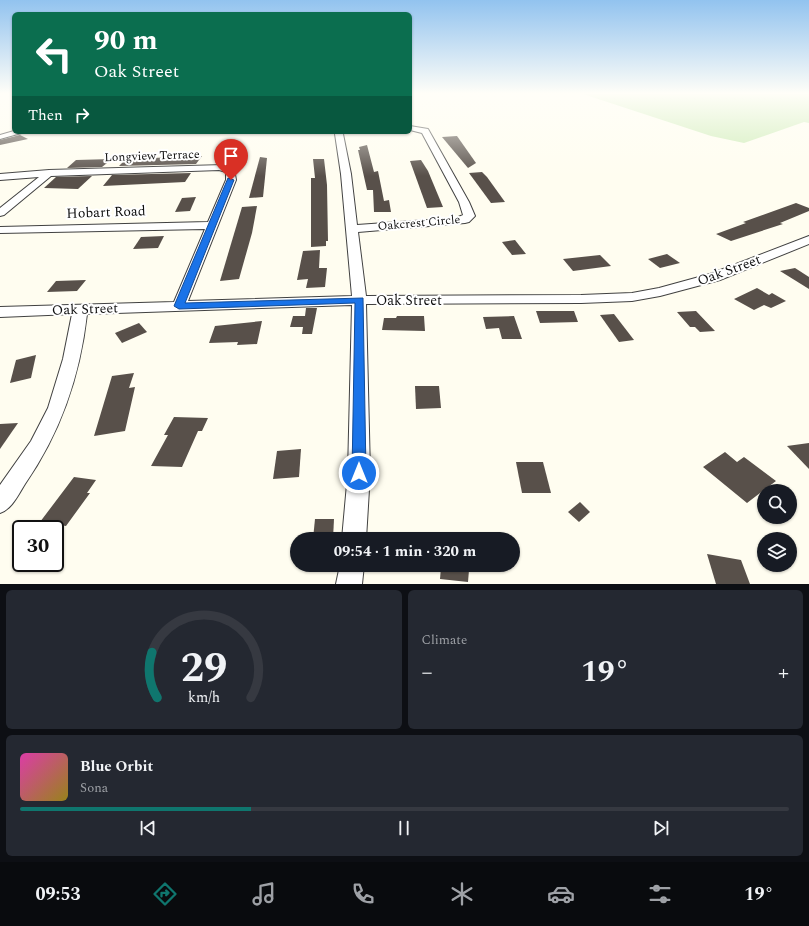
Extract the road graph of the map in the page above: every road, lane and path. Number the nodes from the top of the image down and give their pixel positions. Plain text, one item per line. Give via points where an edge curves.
1 (412, 128) edge
2 (13, 134) edge
3 (339, 134) edge
4 (0, 137) edge
5 (49, 173) junction
6 (0, 177) edge
7 (0, 213) edge
8 (212, 225) junction
9 (352, 229) junction
10 (0, 230) edge
11 (809, 240) edge
12 (359, 300) junction
13 (179, 306) junction
14 (80, 309) junction
15 (0, 312) edge
16 (0, 503) edge
17 (355, 532) edge
18 (351, 572) edge
19 (349, 584) edge

1 - 9 street, Oakcrest Circle via 425,132 464,202 469,216 465,220
2 - 4 street
3 - 9 street
5 - 6 street, Longview Terrace
5 - 7 street
5 - 8 street, Longview Terrace via 227,169 232,171 232,174
8 - 10 street, Hobart Road
8 - 13 street, Longview Terrace
9 - 12 street
11 - 12 street, Oak Street via 715,277 632,297
12 - 13 street, Oak Street
12 - 17 street via 359,473
13 - 14 street, Oak Street
14 - 15 street, Oak Street
14 - 16 street via 63,392 42,439
18 - 19 street

